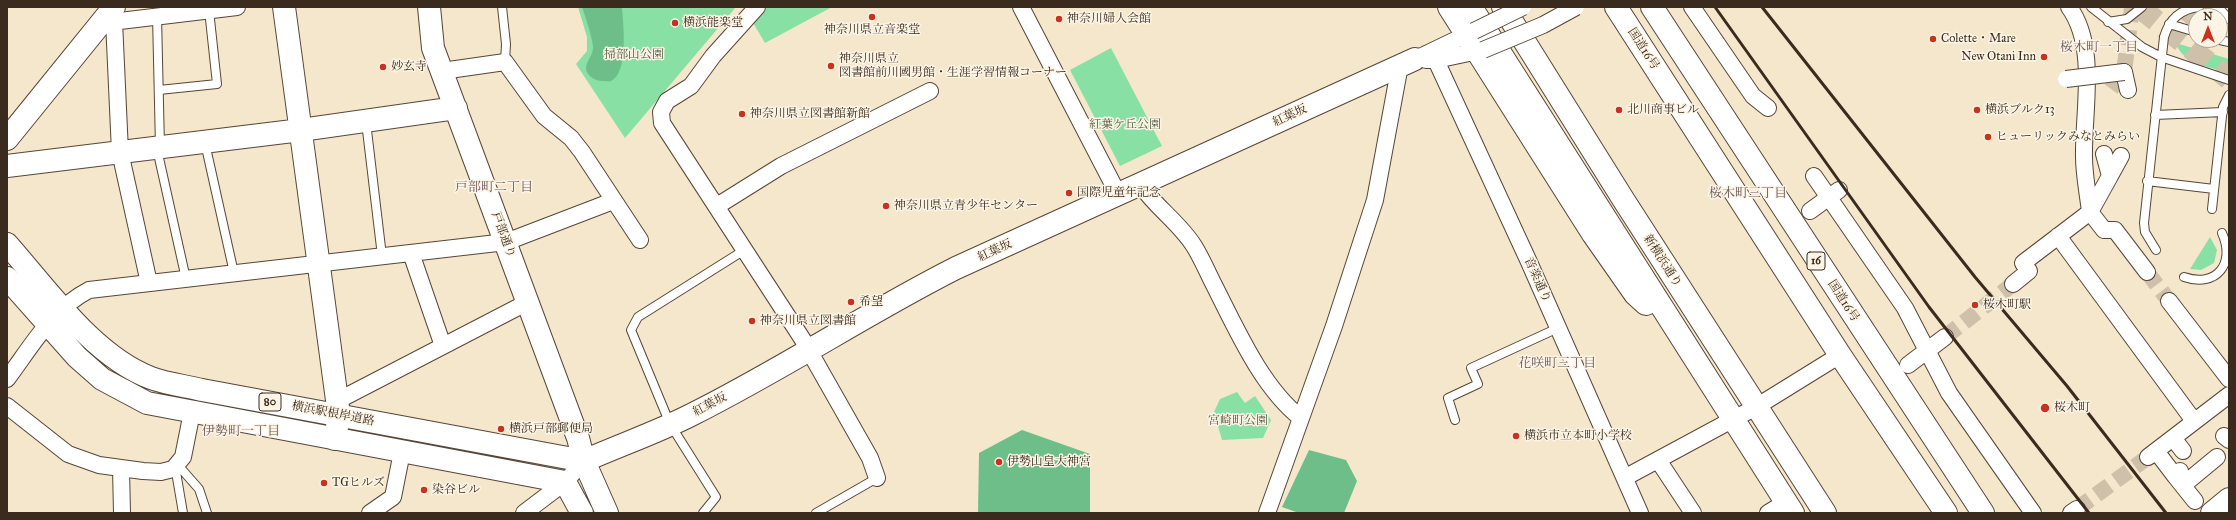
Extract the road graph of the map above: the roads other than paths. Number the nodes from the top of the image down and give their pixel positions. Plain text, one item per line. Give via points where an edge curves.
1 (237, 7) edge
2 (284, 7) edge
3 (429, 7) edge
4 (502, 7) edge
5 (757, 7) edge
6 (1021, 7) edge
7 (1449, 7) edge
8 (1471, 7) edge
9 (1503, 7) edge
10 (1524, 7) edge
11 (1576, 7) edge
12 (1616, 7) edge
13 (1652, 7) edge
14 (1692, 7) edge
15 (2069, 7) edge
16 (2091, 7) edge
17 (2142, 7) edge
18 (2198, 7) edge
19 (209, 10) junction
20 (108, 14) edge
21 (157, 16) junction
22 (2108, 22) junction
23 (2169, 24) junction
24 (2188, 30) edge
25 (1475, 42) junction
26 (2161, 57) junction
27 (1419, 60) junction
28 (505, 62) junction
29 (442, 71) junction
30 (2066, 79) dead end
31 (2229, 80) edge
32 (159, 90) junction
33 (2128, 90) dead end
34 (930, 91) dead end
35 (2229, 95) edge
36 (456, 108) junction
37 (1768, 108) dead end
38 (2223, 112) junction
39 (2155, 115) junction
40 (366, 121) junction
41 (301, 130) junction
42 (7, 139) edge
43 (205, 142) junction
44 (158, 148) junction
45 (120, 152) junction
46 (2104, 154) dead end
47 (2121, 156) dead end
48 (7, 166) edge
49 (1814, 176) dead end
50 (2110, 176) junction
51 (2148, 181) junction
52 (1140, 184) junction
53 (2214, 189) junction
54 (1118, 194) junction
55 (1834, 194) junction
56 (613, 201) junction
57 (717, 206) junction
58 (2212, 209) dead end
59 (1810, 211) dead end
60 (2090, 212) junction
61 (2222, 233) dead end
62 (2058, 236) junction
63 (640, 240) dead end
64 (506, 242) junction
65 (7, 244) edge
66 (746, 249) junction
67 (2156, 250) dead end
68 (411, 253) junction
69 (382, 256) junction
70 (318, 264) junction
71 (2147, 272) tunnel mouth
72 (234, 273) junction
73 (2184, 277) dead end
74 (7, 278) edge
75 (186, 279) junction
76 (149, 283) junction
77 (2013, 284) tunnel mouth
78 (2169, 301) tunnel mouth
79 (528, 302) junction
80 (55, 315) junction
81 (1671, 323) junction
82 (1558, 328) junction
83 (1945, 337) tunnel mouth
84 (443, 346) junction
85 (810, 350) junction
86 (1927, 351) junction
87 (1840, 355) junction
88 (1908, 365) dead end
89 (7, 379) edge
90 (2229, 379) edge
91 (2229, 395) edge
92 (7, 406) edge
93 (1756, 407) junction
94 (338, 408) junction
95 (192, 412) junction
96 (1301, 418) junction
97 (1455, 420) dead end
98 (1733, 420) junction
99 (2194, 421) junction
100 (670, 424) junction
101 (2173, 438) junction
102 (335, 439) junction
103 (2184, 451) dead end
104 (402, 452) junction
105 (2217, 457) dead end
106 (1658, 460) junction
107 (584, 461) junction
108 (176, 465) junction
109 (121, 469) junction
110 (2178, 473) junction
111 (1626, 477) junction
112 (876, 478) joint
113 (565, 482) junction
114 (2229, 499) edge
115 (2203, 507) edge
116 (1782, 509) edge
117 (122, 513) edge
118 (183, 513) edge
119 (207, 513) edge
120 (370, 513) edge
121 (524, 513) edge
122 (582, 513) edge
123 (607, 513) edge
124 (703, 513) edge
125 (816, 513) edge
126 (1267, 513) edge
127 (1640, 513) edge
128 (1693, 513) edge
129 (1825, 513) edge
130 (1946, 513) edge
131 (1982, 513) edge
132 (2033, 513) edge

1 - 19 street
2 - 41 main road
3 - 29 main road, 戸部通り via 433,48
4 - 28 lane
5 - 57 street via 713,56 691,86 667,101 660,117
6 - 54 street
7 - 25 main road
8 - 81 main road
9 - 93 main road, 新横浜通り
10 - 25 street, bridge
11 - 25 street, bridge via 1544,25
12 - 87 main road, 国道16号
13 - 131 main road, 国道16号 / 16
14 - 37 street via 1753,96
15 - 60 street via 2081,34 2086,54 2084,157
16 - 22 lane
17 - 22 lane via 2127,19
18 - 23 lane via 2182,12
19 - 21 street
19 - 32 lane via 217,84
20 - 21 street
20 - 42 main road
20 - 45 street
21 - 32 lane
22 - 26 lane via 2142,47
23 - 24 lane
23 - 26 lane
25 - 27 street
25 - 81 main road via 1635,294
26 - 31 lane
26 - 39 lane
27 - 52 main road, 紅葉坂
27 - 82 street, 音楽通り
27 - 96 street via 1375,200
28 - 29 street
28 - 56 street via 544,116 571,138 582,152
29 - 36 main road, 戸部通り
30 - 33 street, bridge via 2124,72
32 - 44 lane
34 - 57 street via 781,166
35 - 38 lane
36 - 40 main road
36 - 64 main road, 戸部通り
38 - 39 lane
38 - 53 lane
39 - 51 lane
40 - 41 main road
40 - 69 lane
41 - 43 main road
41 - 70 main road
43 - 44 main road
43 - 72 lane
44 - 45 main road
44 - 75 lane
45 - 48 main road
45 - 76 street
46 - 50 street
47 - 50 street
49 - 55 street
50 - 60 street
51 - 53 lane
51 - 67 lane via 2145,232
52 - 54 main road, 紅葉坂
52 - 96 street via 1147,195 1181,227 1195,247 1248,350 1280,397
53 - 58 lane
54 - 85 main road, 紅葉坂 via 912,290
55 - 59 street
55 - 86 street via 1905,308
56 - 63 street
56 - 64 street
57 - 66 street
60 - 62 street
60 - 71 street via 2104,230 2115,230
61 - 73 lane via 2227,246 2227,256 2226,265 2220,273 2201,281
62 - 77 street via 2023,263 2033,276
62 - 99 street
64 - 68 street
64 - 79 main road, 戸部通り
65 - 80 main road, 横浜駅根岸道路 / 80
66 - 85 street
66 - 100 lane via 638,317 631,330
68 - 69 street
68 - 84 street
69 - 70 street
70 - 72 street
70 - 94 main road
72 - 75 street
74 - 80 main road, 横浜駅根岸道路 / 80
75 - 76 street
76 - 80 street via 88,290
78 - 90 street
79 - 84 street
79 - 107 main road, 戸部通り
80 - 89 street
80 - 94 main road, 横浜駅根岸道路 / 80 via 110,354 151,378 202,390
80 - 95 main road, 横浜駅根岸道路 / 80 via 77,357 102,379 147,403
81 - 98 main road
82 - 97 lane via 1471,368 1478,384 1448,398
82 - 111 street, 音楽通り
83 - 86 street
84 - 94 street
85 - 100 main road, 紅葉坂
85 - 112 street via 870,458
86 - 88 street
86 - 132 street via 1949,393
87 - 93 street
87 - 130 main road, 国道16号
91 - 99 street
92 - 109 street via 68,454 99,465
93 - 98 street
93 - 129 main road, 新横浜通り
94 - 102 main road
94 - 107 main road, 横浜駅根岸道路 / 80
95 - 102 main road, 横浜駅根岸道路 / 80
95 - 108 street via 182,457
96 - 126 street
98 - 106 street
98 - 116 main road
99 - 101 street
100 - 107 main road, 紅葉坂
100 - 124 lane via 716,497
101 - 103 street
101 - 110 street via 2152,454
102 - 104 main road, 横浜駅根岸道路 / 80
104 - 113 main road, 横浜駅根岸道路 / 80
104 - 120 street via 393,497
105 - 110 street via 2188,481
106 - 111 street
106 - 128 street
107 - 113 street
107 - 123 main road
108 - 109 street via 173,469 161,472
108 - 118 lane
108 - 119 lane via 199,489
109 - 117 street
110 - 115 street
111 - 127 street, 音楽通り
112 - 125 lane
113 - 121 street
113 - 122 main road
114 - 115 main road

